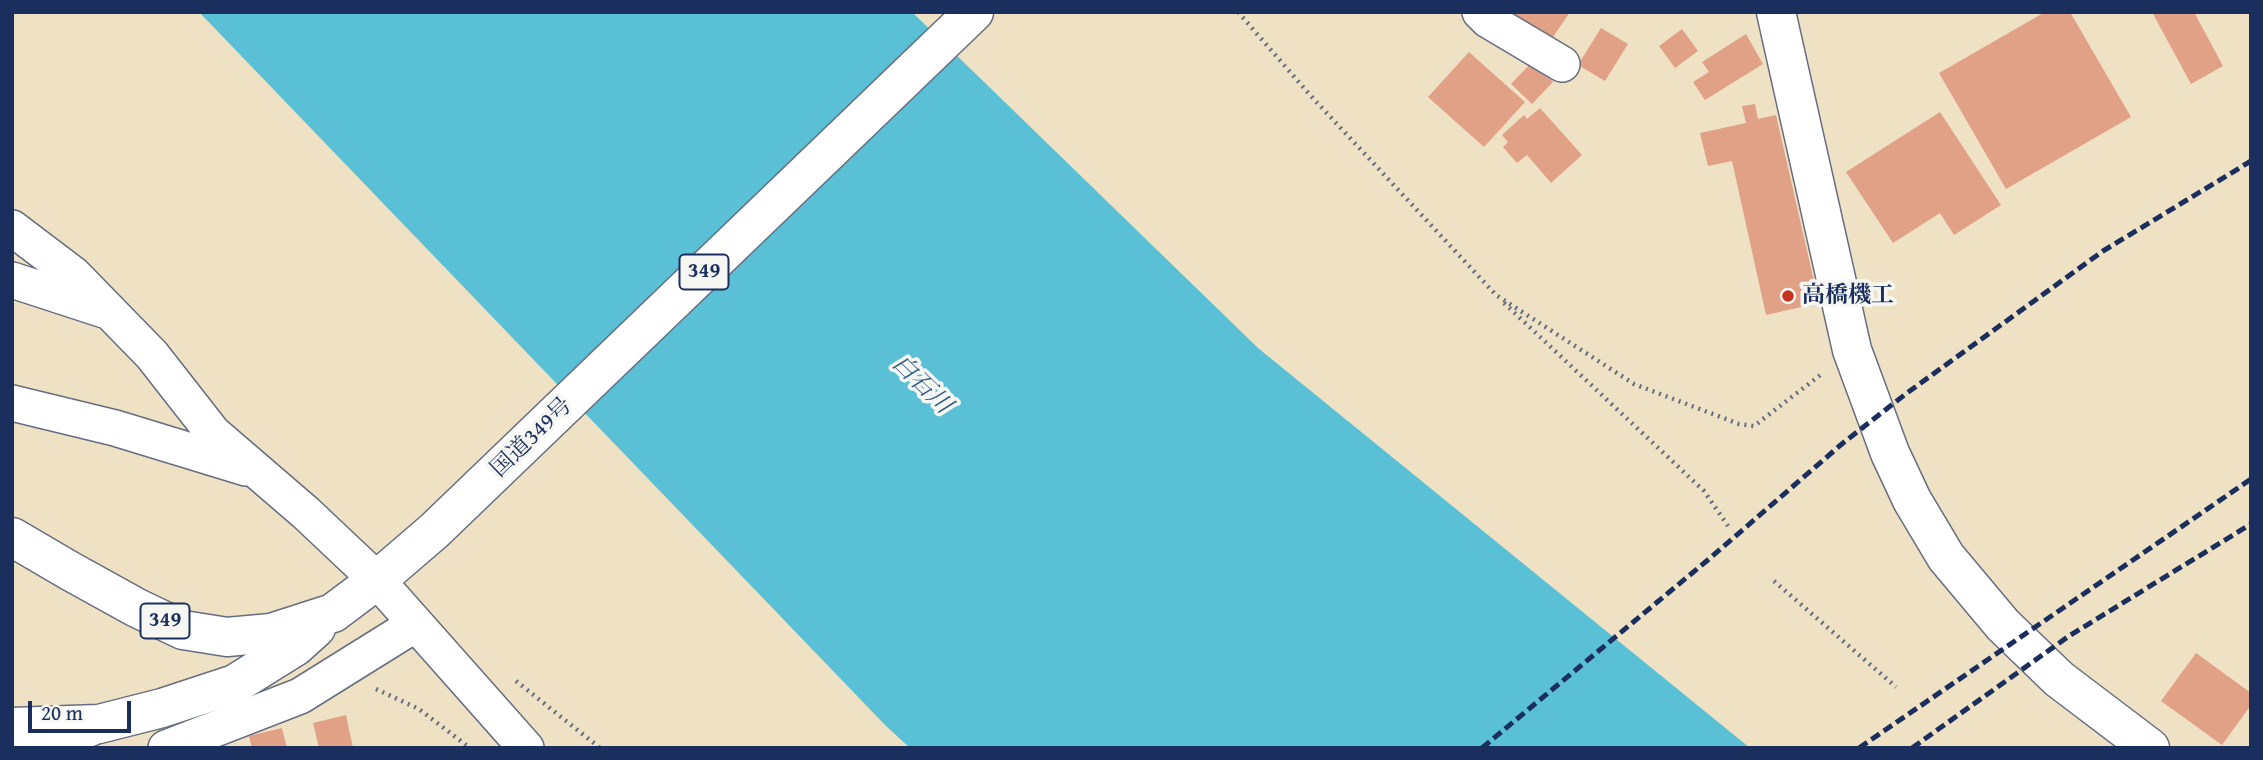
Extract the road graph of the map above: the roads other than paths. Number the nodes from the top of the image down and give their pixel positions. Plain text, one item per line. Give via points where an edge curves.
1 (974, 12) edge
2 (1480, 12) edge
3 (1776, 12) edge
4 (1562, 64) dead end
5 (12, 228) edge
6 (12, 280) edge
7 (111, 312) junction
8 (12, 403) edge
9 (259, 472) junction
10 (12, 537) edge
11 (377, 580) junction
12 (333, 613) junction
13 (414, 625) junction
14 (99, 724) junction
15 (12, 727) edge
16 (12, 737) edge
17 (25, 748) edge
18 (33, 748) edge
19 (166, 748) edge
20 (526, 748) edge
21 (2150, 748) edge

1 - 11 main road, 国道349号 / 349 via 434,531
2 - 4 street
3 - 21 main road via 1852,350 1912,500 1946,557 2003,625 2059,678
5 - 7 street via 74,275
6 - 7 street
7 - 9 street via 152,355 213,433
8 - 9 street via 115,428
9 - 11 street
10 - 12 main road, 国道349号 / 349 via 183,629 227,637 271,633
11 - 12 main road, 国道349号 / 349
11 - 13 street
12 - 14 main road, 349 via 296,646 234,684
13 - 19 street via 300,696
13 - 20 street
14 - 15 main road, 349
14 - 18 main road
16 - 17 main road

